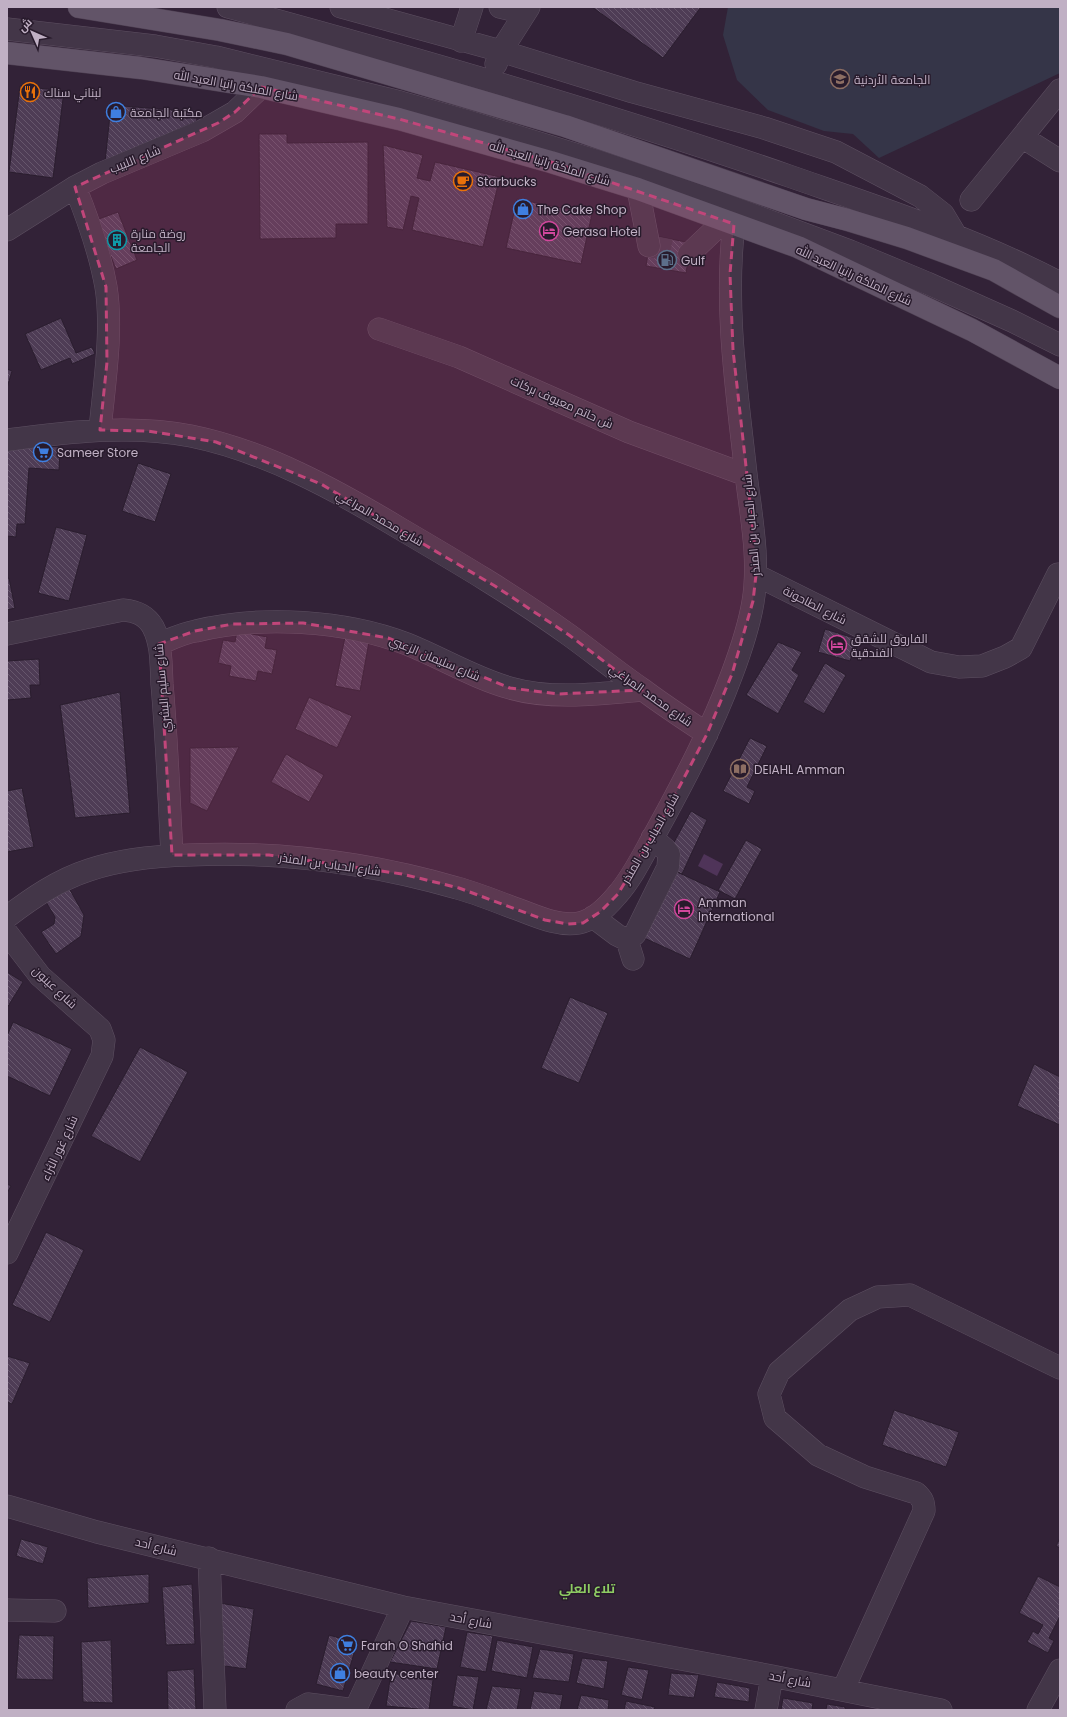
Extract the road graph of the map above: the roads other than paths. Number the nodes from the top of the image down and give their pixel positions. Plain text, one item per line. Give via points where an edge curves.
1 (79, 7) edge
2 (228, 7) edge
3 (341, 7) edge
4 (472, 7) edge
5 (500, 7) edge
6 (527, 10) edge
7 (7, 30) edge
8 (461, 41) junction
9 (501, 51) junction
10 (7, 53) edge
11 (490, 80) junction
12 (261, 87) junction
13 (1060, 90) edge
14 (1022, 137) junction
15 (1060, 161) edge
16 (75, 187) junction
17 (638, 189) junction
18 (971, 200) dead end
19 (729, 222) junction
20 (7, 230) edge
21 (955, 234) junction
22 (649, 246) dead end
23 (689, 254) dead end
24 (1060, 283) edge
25 (1060, 307) edge
26 (379, 329) dead end
27 (1060, 345) edge
28 (1060, 378) edge
29 (100, 430) junction
30 (7, 440) edge
31 (746, 475) junction
32 (1058, 574) dead end
33 (756, 575) junction
34 (7, 634) edge
35 (159, 644) junction
36 (642, 690) junction
37 (707, 734) junction
38 (652, 838) junction
39 (172, 856) junction
40 (7, 917) edge
41 (593, 917) junction
42 (7, 933) edge
43 (104, 1040) joint
44 (7, 1253) edge
45 (1060, 1368) edge
46 (7, 1506) edge
47 (209, 1558) junction
48 (403, 1608) junction
49 (7, 1610) edge
50 (55, 1611) dead end
51 (1060, 1670) edge
52 (772, 1676) junction
53 (843, 1690) junction
54 (215, 1710) edge
55 (297, 1710) edge
56 (355, 1710) edge
57 (766, 1710) edge
58 (941, 1710) edge
59 (1038, 1710) edge

1 - 25 main road via 220,30 287,44 564,126 799,207 907,238 994,270
2 - 11 street
3 - 8 street
4 - 8 street
5 - 6 street
6 - 9 street
7 - 27 street via 154,46 216,56 464,120 718,202 843,249 1012,321
8 - 9 street
9 - 11 street
9 - 21 street via 633,92 764,128 836,152 920,196 943,214
10 - 12 main road, شارع الملكة رانيا العبد الله via 140,68
11 - 21 street via 698,145
12 - 16 street, شارع اللبيب via 235,112 213,126
12 - 17 main road, شارع الملكة رانيا العبد الله via 399,119
13 - 14 street
14 - 15 street
14 - 18 street
16 - 20 street, شارع اللبيب
16 - 29 street via 99,256 106,287 107,362
17 - 19 main road, شارع الملكة رانيا العبد الله
17 - 22 street
19 - 23 street
19 - 28 main road, شارع الملكة رانيا العبد الله via 798,247 972,330
19 - 31 street, شارع الحباب بن المنذر via 733,350
21 - 24 street
26 - 31 street, ش حاتم معيوف بركات via 459,357 629,432
29 - 30 street, شارع محمد المراغي
29 - 36 street, شارع محمد المراغي via 148,431 190,436 216,442 295,471 367,508 495,586 569,635
31 - 33 street, شارع الحباب بن المنذر
32 - 33 street, شارع الطاحونة via 1021,648 982,666 959,667 931,662
33 - 37 street, شارع الحباب بن المنذر via 747,629 732,674
34 - 35 street, شارع سليم البشري via 123,610 139,613 145,618 153,627
35 - 36 street, شارع سليمان الزعبي via 194,631 233,624 302,623 388,638 510,688 558,694
35 - 39 street, شارع سليم البشري via 166,720
36 - 37 street, شارع محمد المراغي
37 - 38 street, شارع الحباب بن المنذر
38 - 41 street, شارع الحباب بن المنذر via 618,894
38 - 41 street via 669,854 668,867 635,934 630,950 617,935
39 - 40 street, شارع الحباب بن المنذر via 128,860 87,870 32,898
39 - 41 street, شارع الحباب بن المنذر via 269,855 309,859 402,874 459,888 545,920 568,924 583,922
42 - 43 street, شارع عينون via 40,976 95,1024 103,1034
43 - 44 street, شارع غور الثراء via 102,1056
45 - 53 street via 910,1295 878,1297 850,1310 779,1372 769,1394 775,1418 818,1455 865,1477 916,1493 924,1504 924,1512
46 - 47 street, شارع أحد via 97,1532
47 - 48 street, شارع أحد
47 - 54 street
48 - 52 street, شارع أحد
48 - 56 street
49 - 50 street
51 - 59 street
52 - 53 street, شارع أحد
52 - 57 street
53 - 58 street, شارع أحد
55 - 56 street via 308,1704

